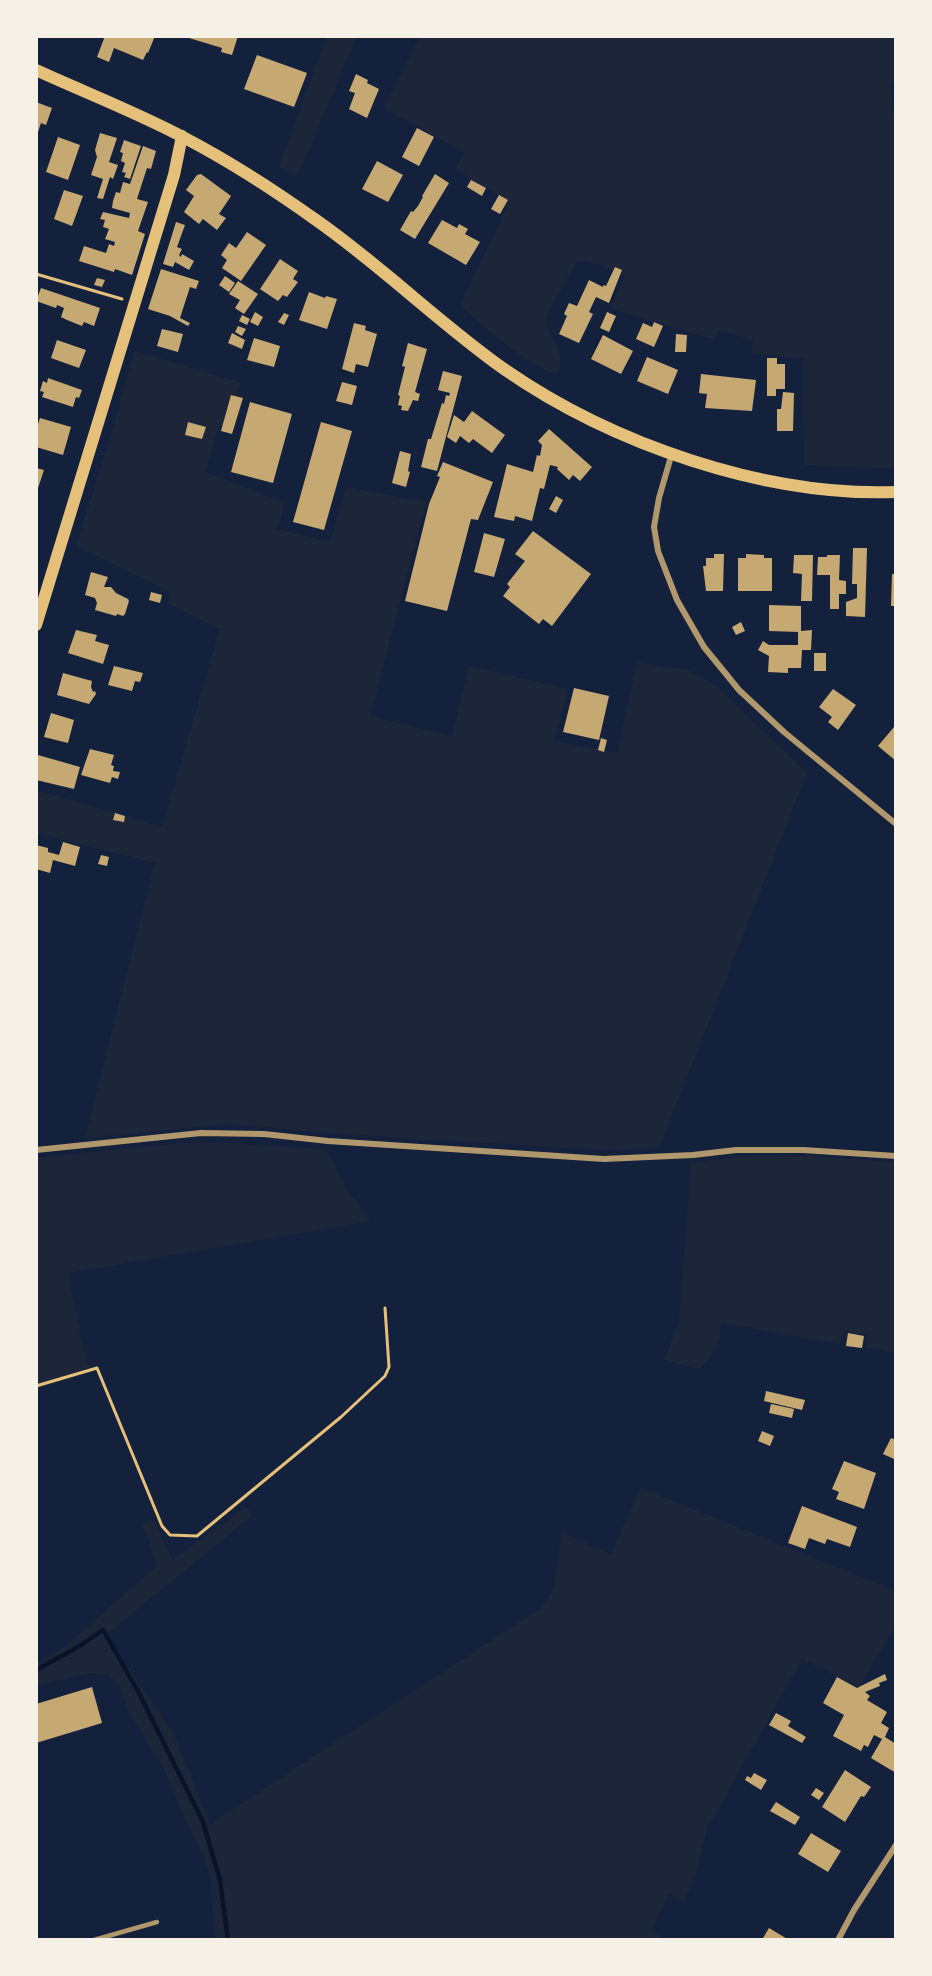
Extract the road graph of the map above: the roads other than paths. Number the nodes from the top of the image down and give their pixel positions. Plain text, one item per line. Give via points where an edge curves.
1 (36, 70) edge
2 (182, 136) junction
3 (672, 453) junction
4 (896, 492) edge
5 (36, 626) edge
6 (896, 824) edge
7 (36, 1150) edge
8 (896, 1156) edge
9 (896, 1845) edge
10 (157, 1922) dead end
11 (94, 1940) edge
12 (838, 1940) edge

1 - 2 main road
2 - 3 main road via 316,220 504,369 541,393 596,423
2 - 5 main road via 174,175
3 - 4 main road via 776,482
3 - 6 street via 654,527 658,551 677,600 704,647 739,690
7 - 8 street via 201,1133 264,1134 604,1159 736,1150
9 - 12 street
10 - 11 lane

